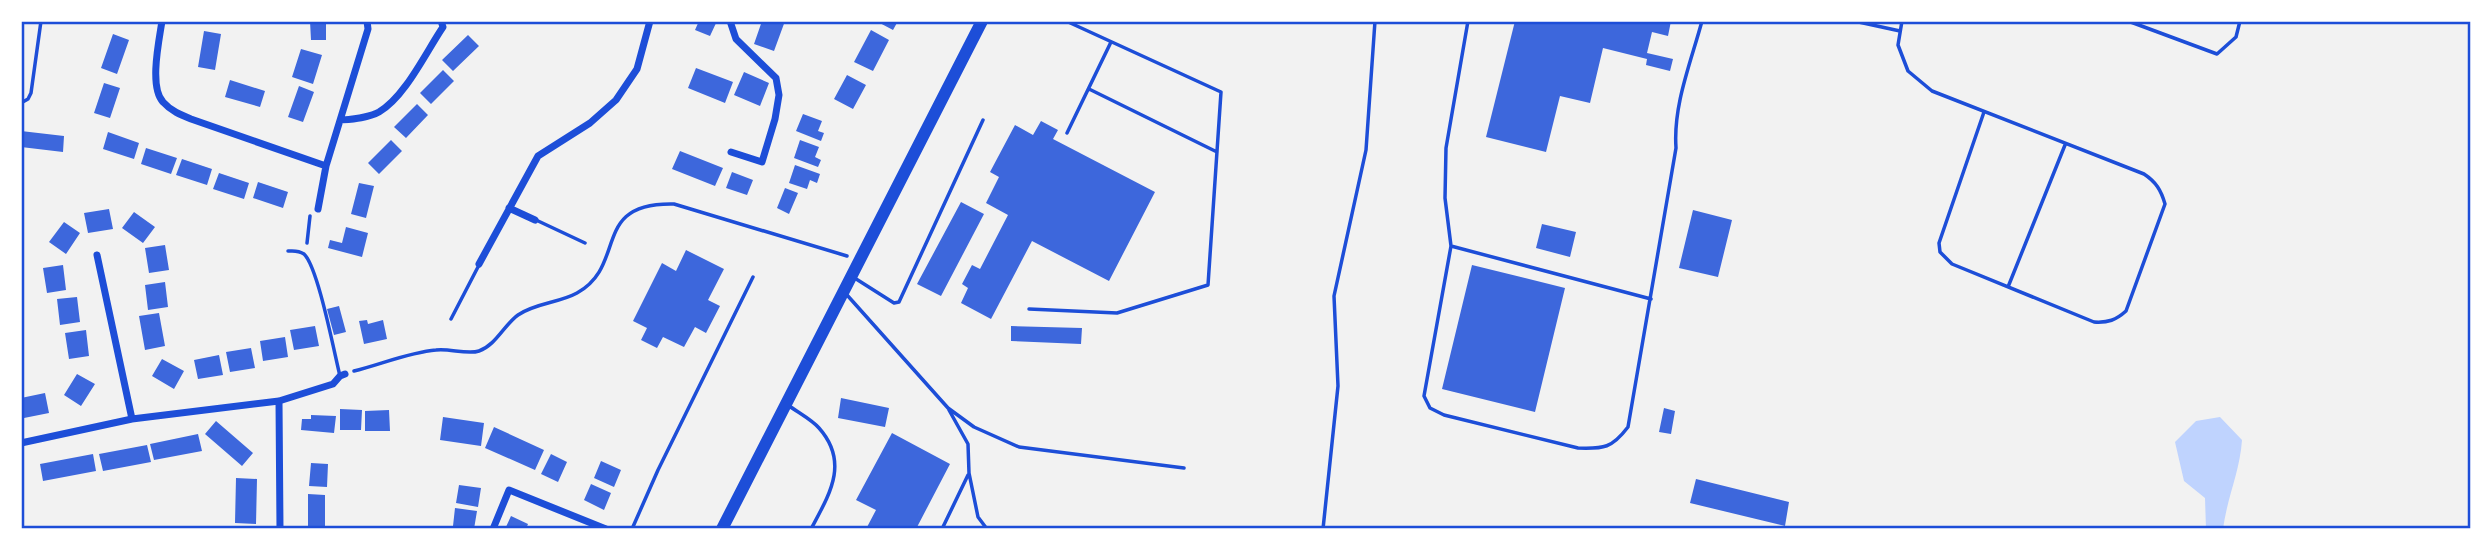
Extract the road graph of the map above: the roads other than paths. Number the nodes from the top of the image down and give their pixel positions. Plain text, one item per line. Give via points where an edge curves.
1 (41, 21) edge
2 (162, 21) edge
3 (367, 21) edge
4 (441, 21) edge
5 (650, 21) edge
6 (730, 21) edge
7 (982, 21) edge
8 (1066, 21) edge
9 (1468, 21) edge
10 (1702, 21) edge
11 (1854, 21) edge
12 (1902, 21) edge
13 (1900, 31) junction
14 (1111, 42) junction
15 (1088, 89) junction
16 (21, 103) edge
17 (1984, 112) junction
18 (341, 120) junction
19 (983, 120) dead end
20 (1068, 133) dead end
21 (2065, 145) junction
22 (731, 152) dead end
23 (1217, 152) junction
24 (326, 166) junction
25 (509, 208) junction
26 (317, 209) road end
27 (535, 220) joint
28 (585, 243) dead end
29 (1451, 246) junction
30 (288, 251) dead end
31 (97, 255) dead end
32 (479, 264) joint
33 (851, 276) junction
34 (753, 277) dead end
35 (2008, 287) junction
36 (843, 291) junction
37 (1651, 299) junction
38 (1029, 309) dead end
39 (451, 319) dead end
40 (342, 375) joint
41 (279, 401) junction
42 (786, 404) junction
43 (948, 408) junction
44 (132, 419) junction
45 (21, 443) edge
46 (1184, 468) dead end
47 (969, 473) junction
48 (280, 529) edge
49 (494, 529) edge
50 (606, 529) edge
51 (632, 529) edge
52 (722, 529) edge
53 (811, 529) edge
54 (942, 529) edge
55 (987, 529) edge

1 - 16 lane via 32,93
2 - 24 street via 156,69 160,100 191,119
3 - 18 street
4 - 18 street via 443,27 396,98 378,113
5 - 25 street via 637,69 616,100 590,123 538,156
6 - 22 street via 736,39 776,78 779,95 762,162
7 - 33 main road
8 - 14 lane
9 - 29 lane via 1446,148 1445,198
10 - 37 lane via 1675,131
11 - 13 lane
12 - 13 lane
13 - 17 lane via 1898,46 1908,71 1931,91
14 - 15 lane
14 - 23 lane via 1221,92
15 - 20 lane
15 - 23 lane
17 - 21 lane
17 - 35 lane via 1939,247 1952,264
18 - 24 street
19 - 33 lane via 899,302
21 - 35 lane
21 - 35 lane via 2144,174 2162,193 2165,204 2160,223 2126,311 2111,321 2094,322
23 - 38 lane via 1208,285 1116,313
24 - 26 street
25 - 27 street
25 - 32 street
27 - 28 lane
29 - 37 lane
29 - 37 lane via 1424,396 1430,408 1444,415 1578,448 1615,444 1628,427
30 - 40 lane via 297,250 311,264
31 - 44 street
32 - 39 lane
33 - 36 main road
34 - 51 lane
36 - 42 main road
36 - 43 lane
40 - 41 street via 333,384
41 - 44 street
41 - 48 street
42 - 52 main road
42 - 53 lane via 818,427 835,453 833,488
43 - 46 lane via 974,427 1019,447
43 - 47 lane via 968,444
44 - 45 street
47 - 54 lane
47 - 55 lane via 978,517
49 - 50 street via 509,490

